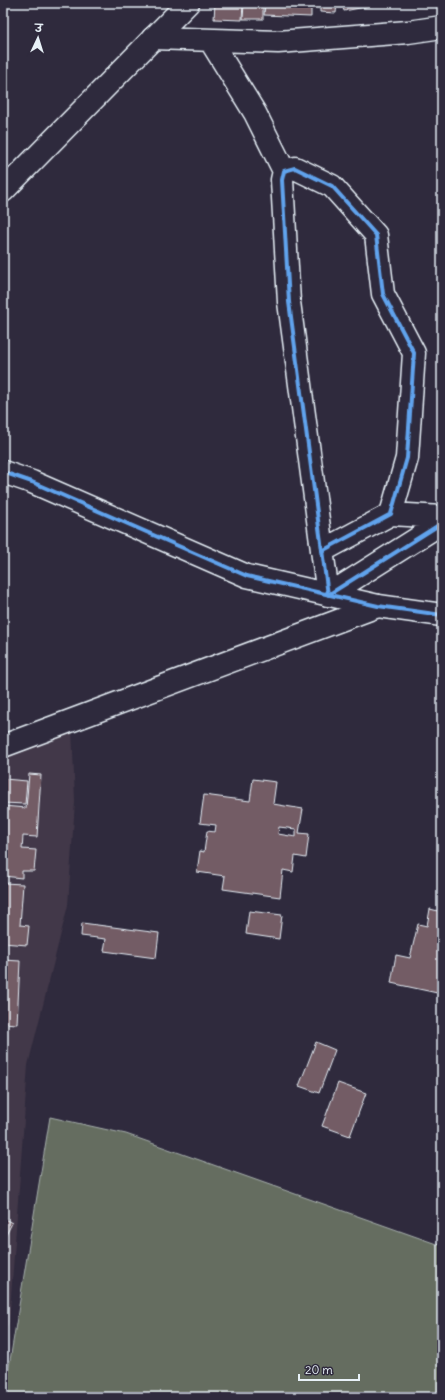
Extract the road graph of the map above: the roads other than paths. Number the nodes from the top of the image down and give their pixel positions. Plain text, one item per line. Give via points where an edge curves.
1 (188, 3) edge
2 (442, 27) edge
3 (153, 38) junction
4 (210, 40) junction
5 (284, 171) junction
6 (3, 191) edge
7 (3, 472) edge
8 (391, 514) junction
9 (442, 517) edge
10 (442, 523) edge
11 (322, 551) junction
12 (328, 595) junction
13 (378, 606) junction
14 (442, 615) edge
15 (3, 746) edge

1 - 3 street
2 - 4 street via 278,42
3 - 4 street
3 - 6 street
4 - 5 street via 256,113
5 - 8 street via 295,168 332,186 376,235 383,294 414,352 407,458
5 - 11 street via 282,180 289,302
7 - 12 street via 32,482 247,576
8 - 9 street
8 - 11 street
10 - 12 street
11 - 12 street
12 - 13 street
13 - 14 street
13 - 15 street

